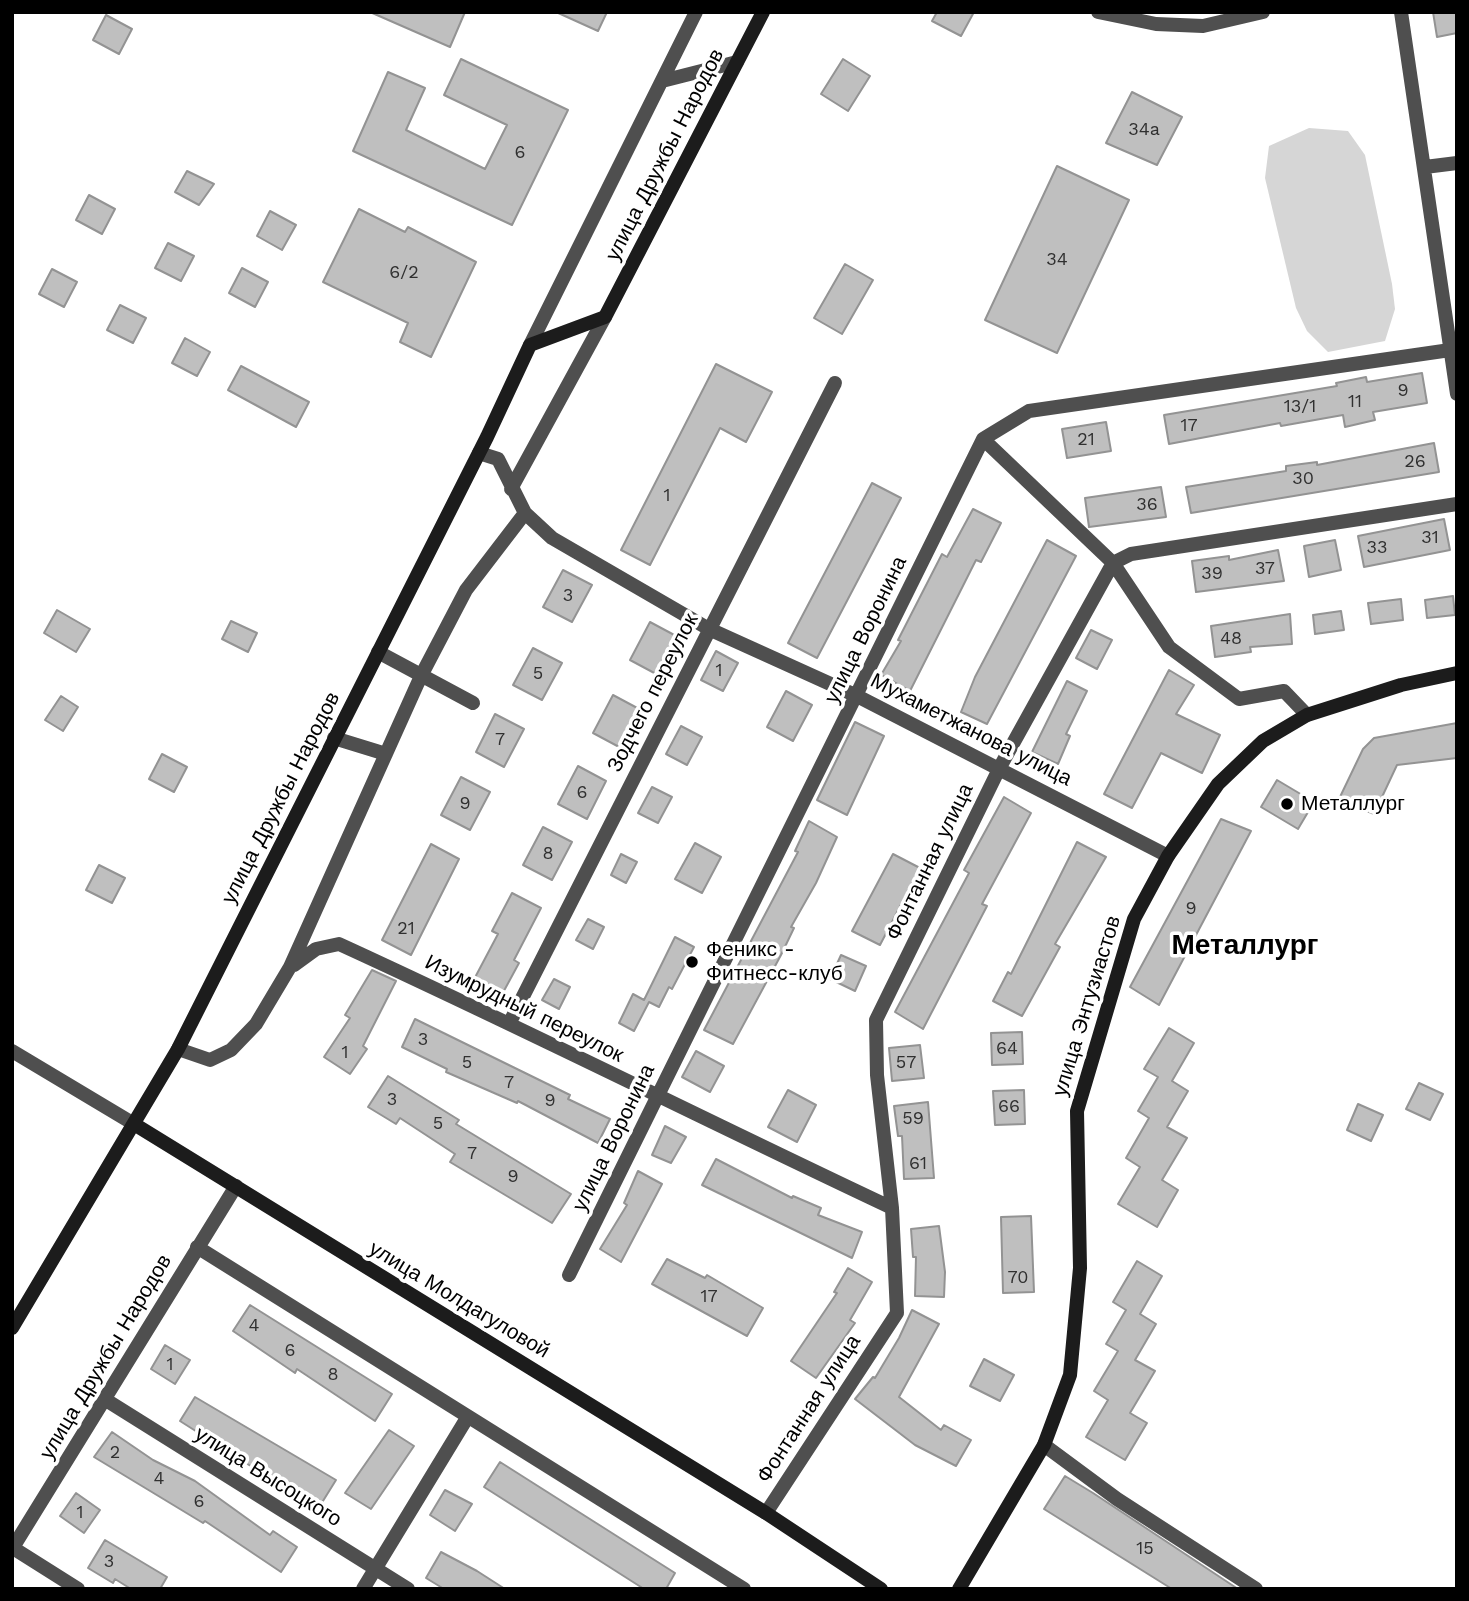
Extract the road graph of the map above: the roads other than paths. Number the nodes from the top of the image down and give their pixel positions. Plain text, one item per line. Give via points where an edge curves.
1 (696, 12) edge
2 (763, 12) edge
3 (1098, 12) edge
4 (1263, 12) edge
5 (1401, 12) edge
6 (737, 62) junction
7 (662, 81) junction
8 (1457, 163) edge
9 (1425, 167) junction
10 (605, 317) junction
11 (530, 345) junction
12 (1453, 350) edge
13 (835, 383) dead end
14 (1457, 394) edge
15 (982, 439) junction
16 (479, 453) junction
17 (511, 489) junction
18 (1457, 504) edge
19 (525, 513) junction
20 (1113, 563) junction
21 (709, 629) junction
22 (378, 652) junction
23 (1457, 673) edge
24 (421, 676) junction
25 (857, 696) junction
26 (473, 703) dead end
27 (1307, 715) junction
28 (334, 738) junction
29 (386, 754) junction
30 (1000, 767) junction
31 (1168, 856) junction
32 (290, 967) junction
33 (510, 1023) junction
34 (178, 1049) junction
35 (12, 1051) edge
36 (657, 1097) junction
37 (134, 1124) junction
38 (236, 1186) junction
39 (892, 1208) junction
40 (198, 1247) junction
41 (569, 1275) dead end
42 (12, 1328) edge
43 (106, 1400) junction
44 (467, 1418) junction
45 (1044, 1444) junction
46 (766, 1513) junction
47 (13, 1548) edge
48 (376, 1569) junction
49 (738, 1587) edge
50 (78, 1589) edge
51 (363, 1589) edge
52 (408, 1589) edge
53 (881, 1589) edge
54 (959, 1589) edge
55 (1256, 1589) edge

1 - 7 street
2 - 6 street, улица Дружбы Народов
3 - 4 street via 1156,24 1203,26
5 - 9 street
6 - 7 street
6 - 10 street, улица Дружбы Народов
7 - 11 street
8 - 9 street
9 - 12 street
10 - 11 street
10 - 17 street, улица Дружбы Народов
11 - 16 street, улица Дружбы Народов
12 - 14 street
12 - 15 street via 1030,411
13 - 21 street, Зодчего переулок
15 - 20 street
15 - 25 street, улица Воронина
16 - 17 street, Мухаметжанова улица via 498,459
16 - 22 street, улица Дружбы Народов
17 - 19 street, Мухаметжанова улица
18 - 20 street via 1131,554
19 - 21 street, Мухаметжанова улица via 552,538
19 - 24 street via 466,590
20 - 27 street via 1169,647 1239,699 1284,691
20 - 30 street, Фонтанная улица
21 - 25 street, Мухаметжанова улица
21 - 33 street, Зодчего переулок
22 - 24 street
22 - 28 street, улица Дружбы Народов
23 - 27 street, улица Энтузиастов via 1401,685
24 - 26 street
24 - 29 street
25 - 30 street, Мухаметжанова улица
25 - 36 street, улица Воронина
27 - 31 street, улица Энтузиастов via 1263,741 1233,768
28 - 29 street
28 - 34 street, улица Дружбы Народов
29 - 32 street
30 - 31 street, Мухаметжанова улица
30 - 39 street, Фонтанная улица via 876,1020 877,1075
31 - 45 street, улица Энтузиастов via 1134,919 1077,1111 1080,1268 1070,1375
32 - 33 street, Изумрудный переулок via 316,949 339,944
32 - 34 street via 256,1024 231,1050 210,1060
33 - 36 street, Изумрудный переулок
34 - 37 street, улица Дружбы Народов
35 - 37 street, улица Молдагуловой
36 - 39 street, Изумрудный переулок
36 - 41 street, улица Воронина
37 - 38 street, улица Молдагуловой
37 - 42 street, улица Дружбы Народов
38 - 40 street, улица Дружбы Народов
38 - 46 street, улица Молдагуловой
39 - 46 street, Фонтанная улица via 897,1313
40 - 43 street, улица Дружбы Народов
40 - 44 street
43 - 47 street, улица Дружбы Народов
43 - 48 street, улица Высоцкого
44 - 48 street
44 - 49 street
45 - 54 street, улица Энтузиастов
45 - 55 street via 1117,1499
46 - 53 street, улица Молдагуловой
47 - 50 street
48 - 51 street
48 - 52 street, улица Высоцкого

